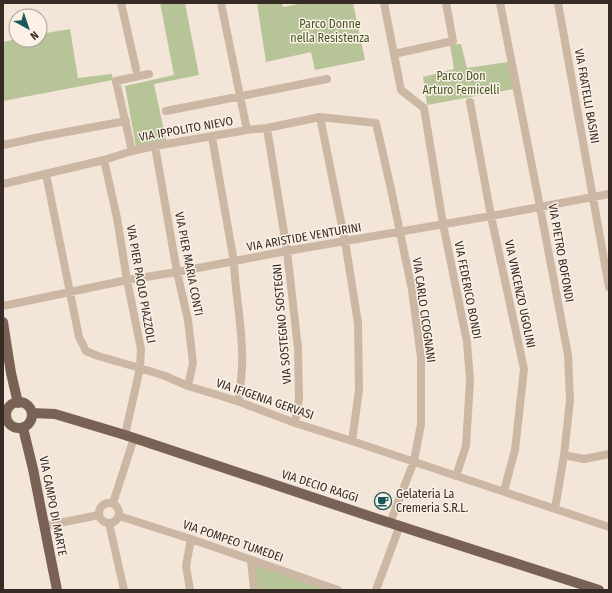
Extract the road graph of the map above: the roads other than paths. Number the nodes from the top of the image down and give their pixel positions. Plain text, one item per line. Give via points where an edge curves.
1 (121, 3) edge
2 (221, 3) edge
3 (384, 3) edge
4 (446, 3) edge
5 (500, 3) edge
6 (558, 3) edge
7 (394, 54) junction
8 (136, 69) dead end
9 (150, 74) dead end
10 (327, 79) dead end
11 (239, 96) junction
12 (470, 102) dead end
13 (166, 111) dead end
14 (320, 117) junction
15 (126, 121) junction
16 (376, 123) joint
17 (267, 128) junction
18 (247, 130) junction
19 (212, 137) junction
20 (3, 145) edge
21 (155, 146) junction
22 (132, 151) junction
23 (104, 160) junction
24 (46, 174) junction
25 (3, 184) edge
26 (609, 194) edge
27 (593, 197) junction
28 (540, 207) junction
29 (492, 216) junction
30 (443, 224) junction
31 (400, 231) junction
32 (345, 241) junction
33 (287, 251) junction
34 (234, 262) junction
35 (177, 272) junction
36 (127, 280) junction
37 (609, 287) edge
38 (70, 291) junction
39 (3, 306) edge
40 (3, 322) edge
41 (140, 368) junction
42 (188, 386) junction
43 (238, 401) junction
44 (11, 404) edge
45 (32, 413) junction
46 (5, 418) edge
47 (295, 423) junction
48 (23, 428) junction
49 (129, 437) junction
50 (352, 441) junction
51 (609, 454) edge
52 (564, 455) junction
53 (414, 461) junction
54 (456, 476) junction
55 (504, 491) junction
56 (113, 503) junction
57 (555, 509) junction
58 (99, 515) junction
59 (119, 516) junction
60 (109, 523) junction
61 (395, 524) junction
62 (44, 526) junction
63 (609, 527) edge
64 (191, 539) junction
65 (252, 560) junction
66 (57, 590) edge
67 (124, 590) edge
68 (190, 590) edge
69 (254, 590) edge
70 (338, 590) edge
71 (376, 590) edge
72 (599, 590) edge

1 - 8 street
2 - 11 street
3 - 7 street
4 - 7 street via 453,41
5 - 28 street, VIA PIETRO BOFONDI
6 - 27 street, VIA FRATELLI BASINI
7 - 30 street, VIA FEDERICO BONDI via 401,90 424,108
9 - 15 street via 116,81
10 - 11 street
11 - 13 street
11 - 18 street
12 - 29 street, VIA VINCENZO UGOLINI
14 - 16 street, VIA IPPOLITO NIEVO
14 - 17 street, VIA IPPOLITO NIEVO
14 - 32 street
15 - 20 street
15 - 22 street
16 - 31 street, VIA CARLO CICOGNANI
17 - 18 street, VIA IPPOLITO NIEVO
17 - 33 street, VIA SOSTEGNO SOSTEGNI
18 - 19 street, VIA IPPOLITO NIEVO
19 - 21 street, VIA IPPOLITO NIEVO
19 - 34 street
21 - 22 street, VIA IPPOLITO NIEVO
21 - 35 street, VIA PIER MARIA CONTI
22 - 23 street, VIA IPPOLITO NIEVO
23 - 24 street, VIA IPPOLITO NIEVO
23 - 36 street, VIA PIER PAOLO PIAZZOLI
24 - 25 street, VIA IPPOLITO NIEVO
24 - 38 street, VIA IFIGENIA GERVASI
26 - 27 street, VIA ARISTIDE VENTURINI
27 - 28 street, VIA ARISTIDE VENTURINI
27 - 37 street, VIA FRATELLI BASINI
28 - 29 street, VIA ARISTIDE VENTURINI
28 - 52 street, VIA PIETRO BOFONDI via 568,355 570,400
29 - 30 street, VIA ARISTIDE VENTURINI
29 - 55 street, VIA VINCENZO UGOLINI via 524,368 516,450
30 - 31 street, VIA ARISTIDE VENTURINI
30 - 54 street, VIA FEDERICO BONDI via 467,342 470,381 466,446
31 - 32 street, VIA ARISTIDE VENTURINI
31 - 53 street, VIA CARLO CICOGNANI via 412,290 421,358 421,424
32 - 33 street, VIA ARISTIDE VENTURINI
32 - 50 street via 358,322 359,390
33 - 34 street, VIA ARISTIDE VENTURINI
33 - 47 street, VIA SOSTEGNO SOSTEGNI via 298,348 300,399
34 - 35 street, VIA ARISTIDE VENTURINI
34 - 43 street via 242,350
35 - 36 street, VIA ARISTIDE VENTURINI
35 - 42 street, VIA PIER MARIA CONTI via 188,320 193,363
36 - 38 street, VIA ARISTIDE VENTURINI
36 - 41 street, VIA PIER PAOLO PIAZZOLI via 141,349
38 - 39 street, VIA ARISTIDE VENTURINI
38 - 41 street, VIA IFIGENIA GERVASI via 78,337 86,352
40 - 44 main road via 11,373
41 - 42 street, VIA IFIGENIA GERVASI
41 - 49 street, VIA PIER PAOLO PIAZZOLI
42 - 43 street, VIA IFIGENIA GERVASI
43 - 47 street, VIA IFIGENIA GERVASI
44 - 45 main road via 25,404
44 - 46 main road
45 - 48 main road via 29,424
45 - 49 main road, VIA DECIO RAGGI via 55,414
46 - 48 main road via 16,428
47 - 50 street, VIA IFIGENIA GERVASI
48 - 62 main road, VIA CAMPO DI MARTE
49 - 56 street, VIA PIER PAOLO PIAZZOLI
49 - 61 main road, VIA DECIO RAGGI
50 - 53 street, VIA IFIGENIA GERVASI
51 - 52 street via 584,459
52 - 57 street, VIA PIETRO BOFONDI
53 - 54 street, VIA IFIGENIA GERVASI
53 - 61 street, VIA CARLO CICOGNANI
54 - 55 street, VIA IFIGENIA GERVASI
55 - 57 street, VIA IFIGENIA GERVASI
56 - 58 street via 101,506
56 - 59 street via 119,510
57 - 63 street, VIA IFIGENIA GERVASI
58 - 60 street via 103,521
58 - 62 street
59 - 60 street
59 - 64 street, VIA POMPEO TUMEDEI
60 - 67 street
61 - 71 street, VIA CARLO CICOGNANI
61 - 72 main road, VIA DECIO RAGGI
62 - 66 main road, VIA CAMPO DI MARTE
64 - 65 street, VIA POMPEO TUMEDEI
64 - 68 street via 186,566
65 - 69 street
65 - 70 street, VIA POMPEO TUMEDEI

